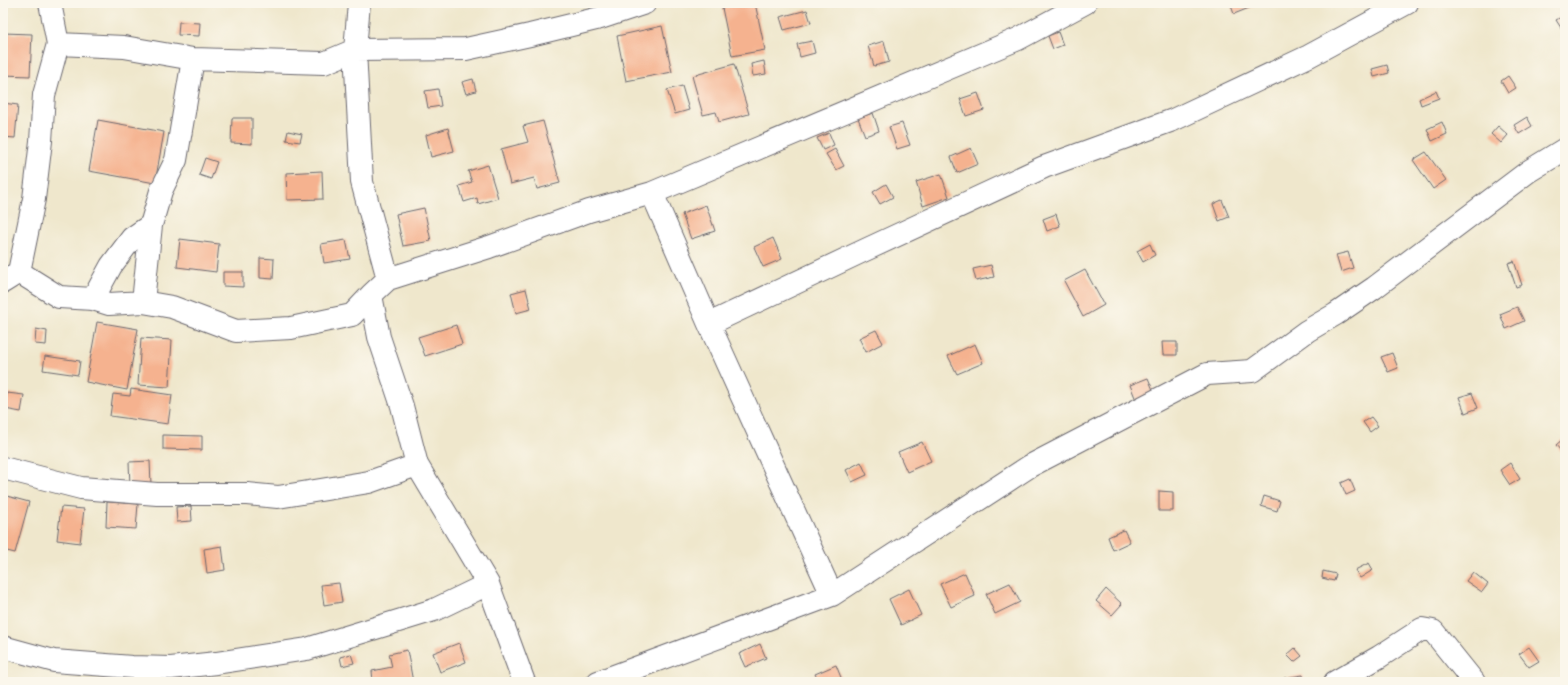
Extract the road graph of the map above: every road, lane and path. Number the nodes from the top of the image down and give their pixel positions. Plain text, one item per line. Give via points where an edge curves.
1 (50, 3) edge
2 (359, 3) edge
3 (645, 3) edge
4 (1085, 3) edge
5 (1407, 3) edge
6 (58, 44) junction
7 (355, 50) junction
8 (193, 59) junction
9 (1565, 149) edge
10 (652, 193) junction
11 (151, 225) junction
12 (11, 277) edge
13 (388, 279) junction
14 (371, 295) junction
15 (93, 300) junction
16 (143, 302) junction
17 (709, 324) junction
18 (417, 465) junction
19 (3, 468) edge
20 (488, 584) junction
21 (832, 595) junction
22 (3, 647) edge
23 (524, 682) edge
24 (598, 682) edge
25 (1335, 682) edge
26 (1474, 682) edge

1 - 6 street
2 - 7 street
3 - 7 street via 593,20 466,49
4 - 10 street via 1018,39
5 - 17 street via 1309,56 1173,120 1044,167
6 - 8 street via 124,47
6 - 12 street via 44,95 34,199
7 - 8 street via 324,63
7 - 13 street via 362,182
8 - 11 street via 176,160 161,191
9 - 21 street via 1529,171 1374,288 1307,331 1252,371 1208,374 1030,466
10 - 13 street via 589,211 490,247
10 - 17 street
11 - 15 street via 132,238 111,266
11 - 16 street
12 - 15 street via 60,297
13 - 14 street
14 - 16 street via 352,315 291,328 236,331 172,307
14 - 18 street via 379,337 402,406
15 - 16 street via 109,304
17 - 21 street
18 - 19 street via 369,482 278,497 247,494 157,494 81,488
18 - 20 street
20 - 22 street via 434,610 307,649 216,663 171,668 132,667 54,661
20 - 23 street
21 - 24 street
25 - 26 street via 1379,658 1422,629 1433,631

